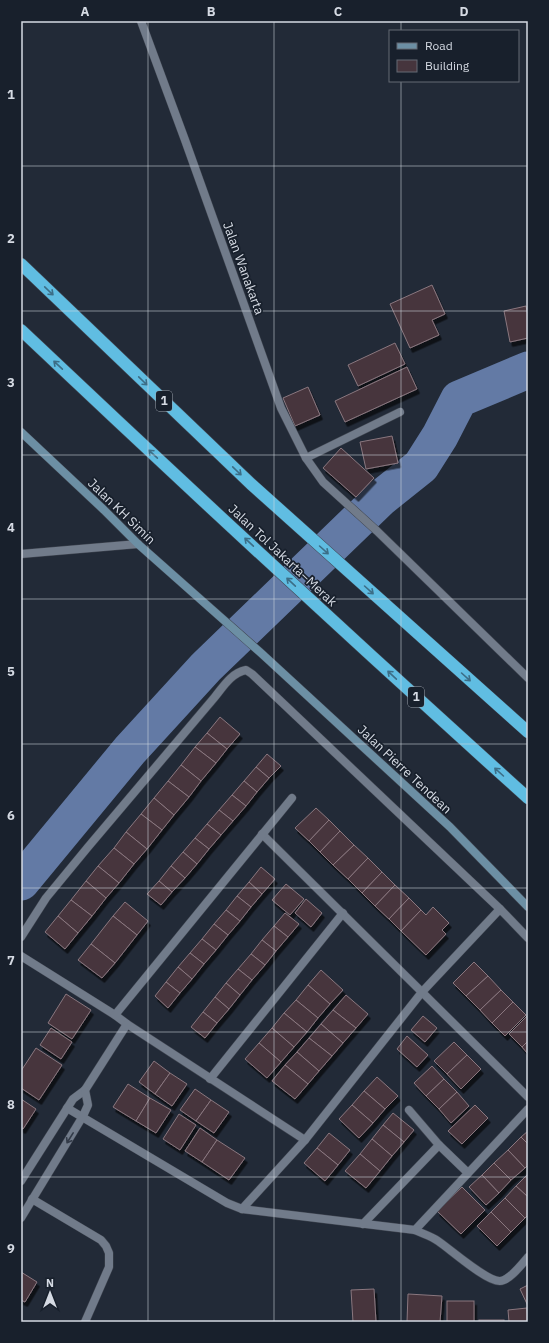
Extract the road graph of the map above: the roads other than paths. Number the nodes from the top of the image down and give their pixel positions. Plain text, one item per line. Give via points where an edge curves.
1 (141, 21) edge
2 (21, 264) edge
3 (21, 330) edge
4 (400, 412) dead end
5 (21, 432) edge
6 (306, 458) junction
7 (138, 544) junction
8 (21, 554) edge
9 (261, 653) joint
10 (528, 678) edge
11 (528, 732) edge
12 (292, 798) dead end
13 (528, 798) edge
14 (262, 834) junction
15 (528, 907) edge
16 (500, 909) junction
17 (343, 913) junction
18 (21, 937) edge
19 (528, 938) edge
20 (21, 956) edge
21 (422, 992) junction
22 (115, 1015) junction
23 (127, 1024) junction
24 (210, 1079) junction
25 (85, 1090) junction
26 (528, 1097) edge
27 (67, 1108) junction
28 (528, 1109) edge
29 (410, 1110) dead end
30 (83, 1116) junction
31 (304, 1140) junction
32 (440, 1145) junction
33 (468, 1173) junction
34 (21, 1181) edge
35 (32, 1199) junction
36 (242, 1209) junction
37 (21, 1218) edge
38 (364, 1224) junction
39 (415, 1230) junction
40 (528, 1258) edge
41 (85, 1322) edge

1 - 6 street, Jalan Wanakarta via 281,408
2 -> 11 highway, 1 via 251,484
13 -> 3 highway, Jalan Tol Jakarta–Merak / 1
4 - 6 street
5 - 7 street, Jalan KH Simin
6 - 10 street, Jalan Wanakarta via 323,482
7 - 8 street
7 - 9 street, Jalan KH Simin
9 - 15 street, Jalan Pierre Tendean via 450,828
12 - 14 street
14 - 17 street
14 - 22 street
16 - 18 street via 246,670 239,671 228,679 46,898
16 - 19 street
16 - 21 street
17 - 21 street
17 - 24 street
20 - 22 street
21 - 26 street
21 - 31 street
22 - 23 street
23 - 24 street
23 - 25 street
24 - 31 street
25 - 27 street via 73,1099
25 - 30 street via 88,1105
27 - 30 street
27 - 34 street
28 - 33 street
29 - 32 street
30 -> 35 street
30 - 36 street via 227,1203
31 - 36 street
32 - 33 street
32 - 38 street
33 - 39 street
35 - 37 street
35 - 41 street via 101,1240 106,1246 109,1267
36 - 38 street
38 - 39 street
39 - 40 street via 437,1240 495,1281 502,1282 511,1276

